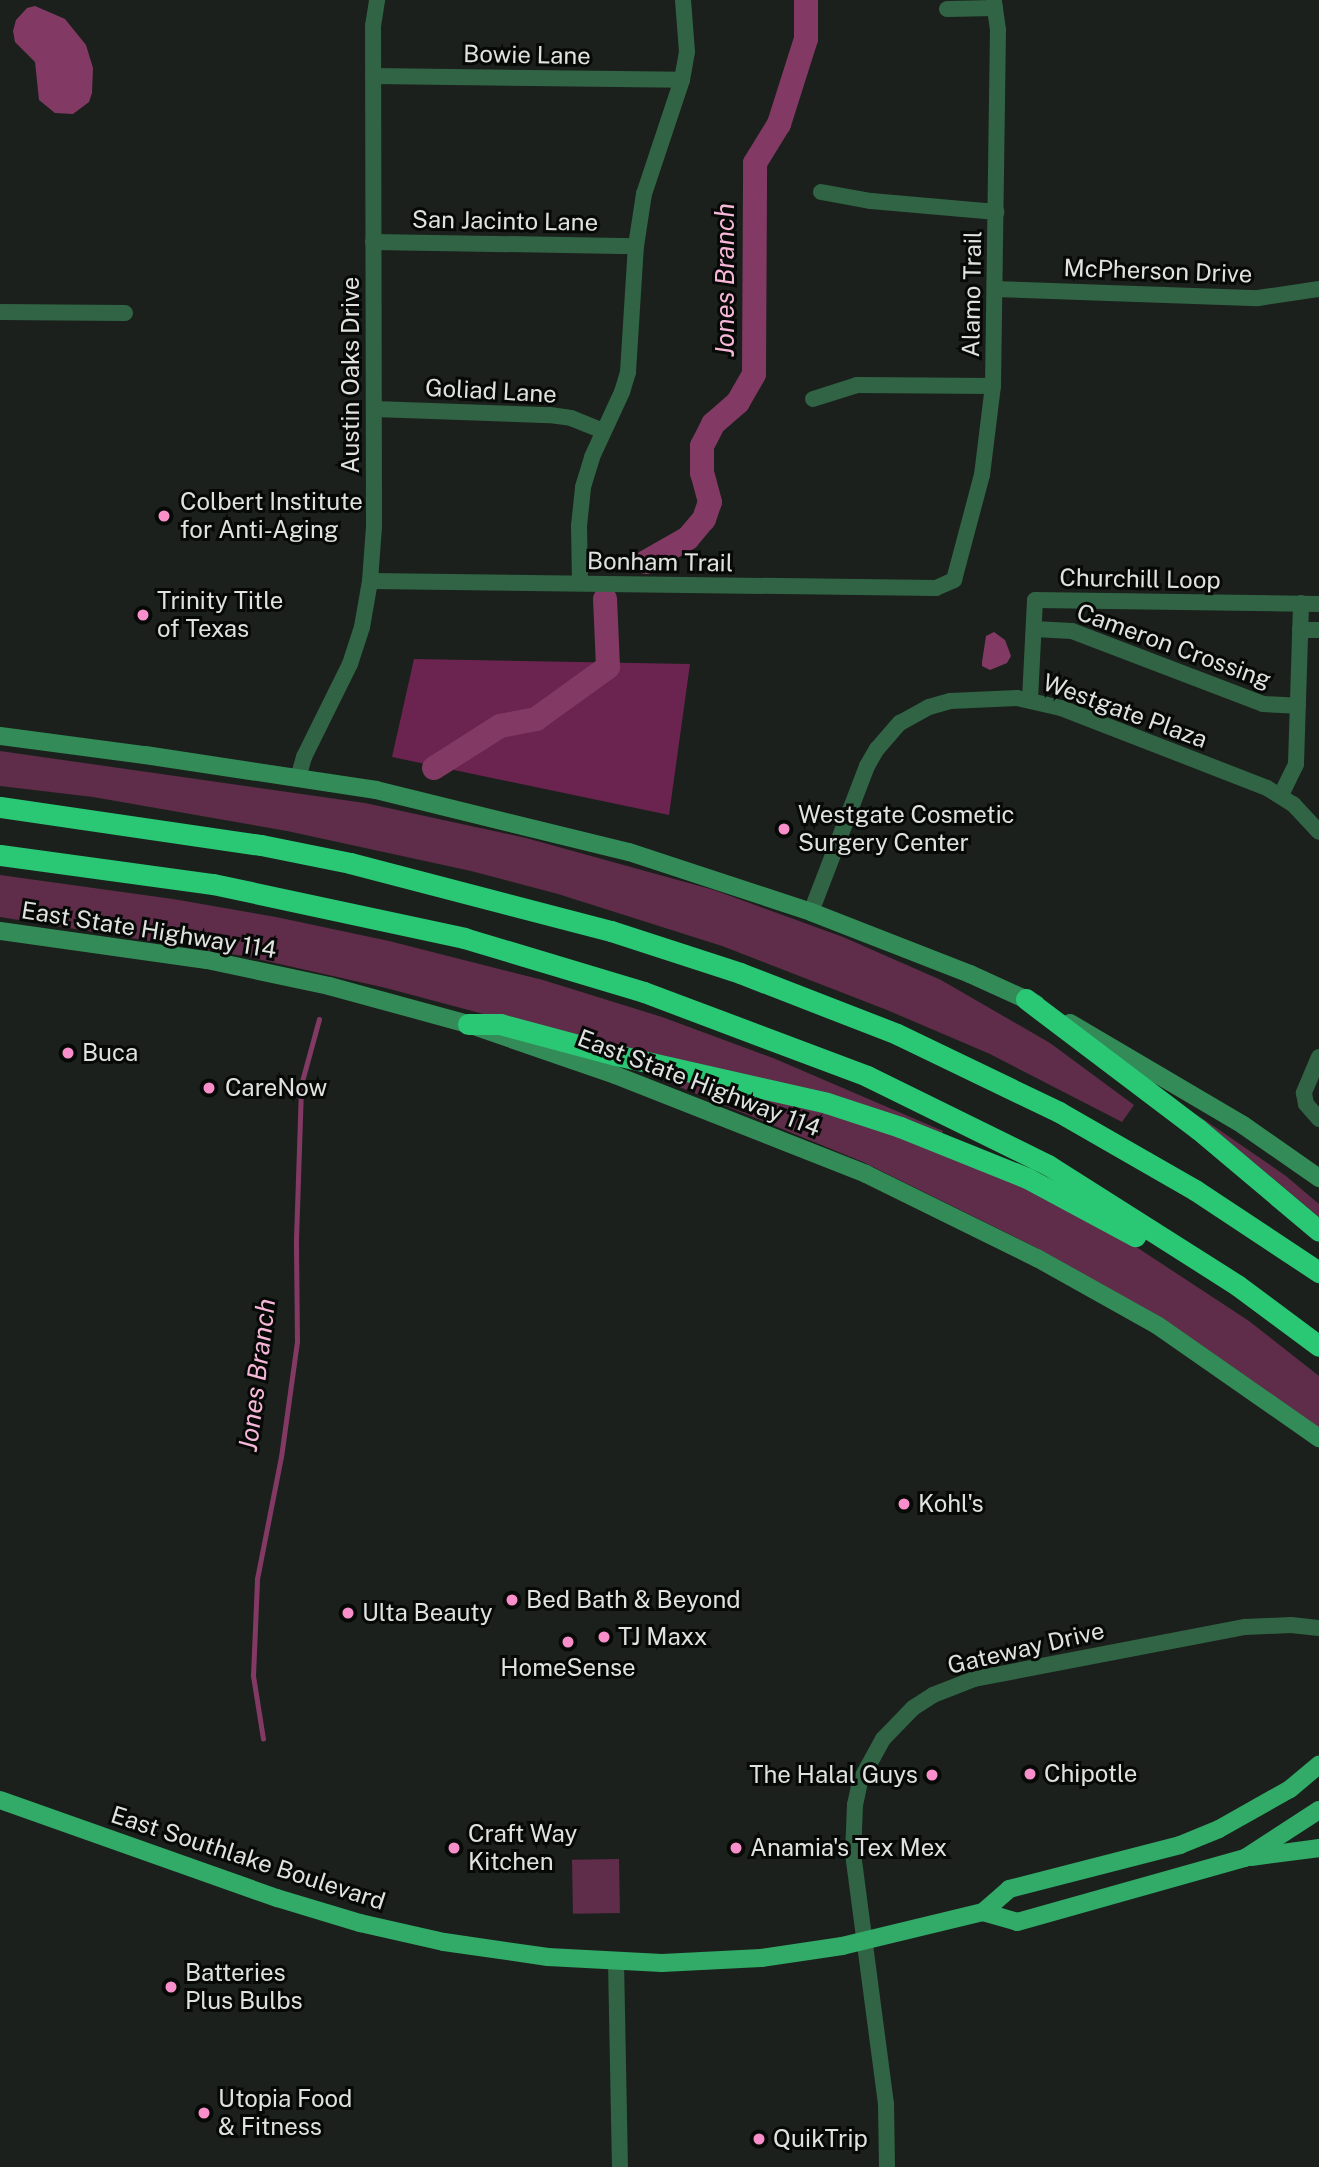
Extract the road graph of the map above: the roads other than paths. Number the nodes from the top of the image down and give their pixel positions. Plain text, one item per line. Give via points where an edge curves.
1 (377, 0) edge
2 (683, 0) edge
3 (994, 4) edge
4 (947, 9) dead end
5 (373, 76) junction
6 (682, 80) junction
7 (821, 192) dead end
8 (997, 212) junction
9 (373, 242) junction
10 (636, 246) junction
11 (995, 289) junction
12 (1319, 289) edge
13 (0, 312) edge
14 (125, 313) dead end
15 (993, 386) junction
16 (813, 399) dead end
17 (374, 409) junction
18 (603, 431) junction
19 (370, 581) junction
20 (580, 583) junction
21 (949, 583) joint
22 (1301, 603) junction
23 (1319, 604) edge
24 (1034, 629) junction
25 (1300, 630) junction
26 (1319, 630) edge
27 (1030, 699) junction
28 (1298, 706) junction
29 (0, 736) edge
30 (298, 778) junction
31 (1281, 795) junction
32 (0, 807) edge
33 (1319, 832) edge
34 (0, 855) edge
35 (811, 912) junction
36 (0, 931) edge
37 (1026, 999) junction
38 (468, 1024) junction
39 (1319, 1058) edge
40 (1319, 1119) edge
41 (1319, 1178) edge
42 (1319, 1231) edge
43 (1319, 1272) edge
44 (1316, 1344) edge
45 (1319, 1438) edge
46 (1319, 1628) edge
47 (1319, 1765) edge
48 (0, 1800) edge
49 (1319, 1810) edge
50 (1319, 1849) edge
51 (1245, 1858) junction
52 (983, 1912) junction
53 (865, 1940) junction
54 (616, 1961) junction
55 (620, 2167) edge
56 (887, 2167) edge

1 - 5 street, Austin Oaks Drive
2 - 6 street via 687,52
3 - 4 street
3 - 8 street, Alamo Trail via 998,30
5 - 6 street, Bowie Lane
5 - 9 street, Austin Oaks Drive
6 - 10 street via 644,194
7 - 8 street
8 - 11 street, Alamo Trail
9 - 10 street, San Jacinto Lane
9 - 17 street, Austin Oaks Drive
10 - 18 street via 628,372
11 - 12 street, McPherson Drive via 1258,298
11 - 15 street, Alamo Trail
13 - 14 street
15 - 16 street via 857,385
15 - 21 street, Alamo Trail via 982,475 962,557
17 - 18 street, Goliad Lane via 550,415
17 - 19 street, Austin Oaks Drive
18 - 20 street via 583,488
19 - 20 street, Bonham Trail
19 - 30 street, Austin Oaks Drive via 350,664
20 - 21 street, Bonham Trail via 936,588
22 - 23 street, Churchill Loop
22 - 24 street, Churchill Loop via 1035,600
22 - 25 street
24 - 27 street, Churchill Loop
24 - 28 street, Cameron Crossing via 1072,631 1263,704
25 - 26 street
25 - 28 street
27 - 31 street, Westgate Plaza
27 - 35 street, Westgate Plaza via 950,701 900,723 867,766
28 - 31 street via 1296,764
29 - 30 main road
30 - 35 main road via 376,790 629,852
31 - 33 street, Westgate Plaza
32 - 43 highway via 261,845 350,863 692,956 842,1012 965,1065 1135,1153
34 - 44 highway via 226,887 464,938 644,992 867,1076 1048,1165 1237,1285
35 - 37 main road
36 - 38 main road, East State Highway 114 via 207,960 329,986
37 - 41 main road via 1174,1082
37 - 42 highway via 1198,1129
38 - 44 highway via 500,1024 761,1086 900,1127 1027,1178 1123,1229 1283,1333
38 - 45 main road, East State Highway 114 via 615,1075 877,1179 1037,1258 1157,1325
39 - 40 street via 1304,1093 1306,1104
46 - 53 street, Gateway Drive via 1245,1627 1005,1671 956,1685 913,1708 869,1761 855,1805 853,1856
47 - 52 main road, East Southlake Boulevard via 1290,1789 1219,1829 1180,1845 1009,1889
48 - 54 main road, East Southlake Boulevard via 360,1923 444,1942
49 - 51 main road, East Southlake Boulevard
50 - 51 main road
51 - 52 main road, East Southlake Boulevard via 1017,1922
52 - 53 main road, East Southlake Boulevard
53 - 54 main road, East Southlake Boulevard via 761,1958
53 - 56 street, Gateway Drive via 886,2104
54 - 55 street

